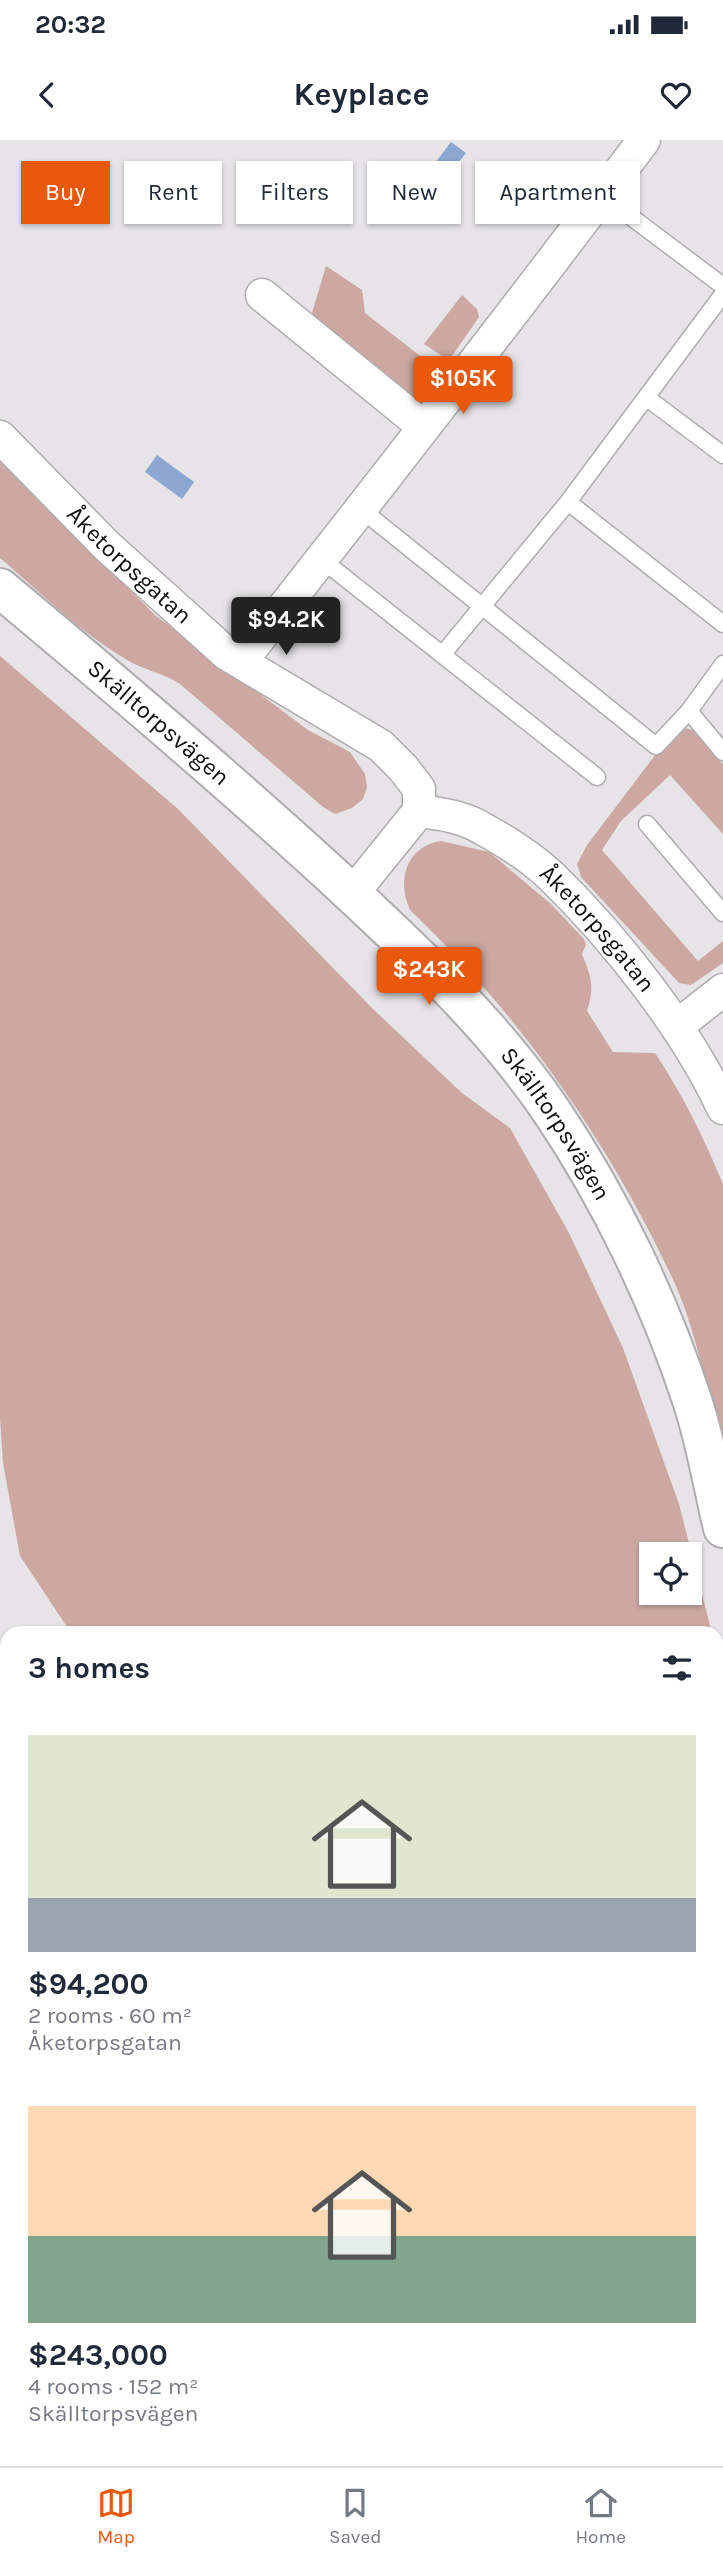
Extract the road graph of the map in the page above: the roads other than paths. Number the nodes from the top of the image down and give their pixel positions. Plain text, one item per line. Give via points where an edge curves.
1 (644, 140) edge
2 (628, 161) edge
3 (640, 223) edge
4 (580, 224) edge
5 (723, 286) edge
6 (723, 294) edge
7 (262, 295) dead end
8 (647, 398) junction
9 (423, 426) junction
10 (0, 437) edge
11 (723, 455) edge
12 (568, 502) junction
13 (362, 510) junction
14 (321, 559) junction
15 (0, 588) edge
16 (484, 605) junction
17 (723, 624) edge
18 (442, 655) junction
19 (242, 660) junction
20 (723, 664) edge
21 (689, 711) junction
22 (723, 752) edge
23 (597, 777) dead end
24 (419, 811) junction
25 (647, 824) dead end
26 (352, 894) junction
27 (723, 912) edge
28 (723, 990) edge
29 (677, 1026) junction
30 (723, 1108) edge
31 (723, 1528) edge

1 - 2 street
3 - 5 lane
4 - 9 street
6 - 8 lane
7 - 9 street
8 - 11 lane
8 - 12 lane
9 - 13 street
10 - 19 street, Åketorpsgatan via 107,546 227,654
12 - 16 lane
12 - 17 lane
13 - 14 street
13 - 16 lane
14 - 18 lane
14 - 19 street
15 - 26 street, Skälltorpsvägen
16 - 18 lane
16 - 21 lane via 656,746
18 - 23 lane
19 - 24 street, Åketorpsgatan via 381,746 419,789
20 - 21 lane
21 - 22 lane
24 - 26 street
24 - 29 street, Åketorpsgatan via 455,817 484,829 550,875
25 - 27 lane
26 - 31 street, Skälltorpsvägen via 486,1026 553,1113 599,1190 663,1324 693,1404
28 - 29 street
29 - 30 street, Åketorpsgatan

